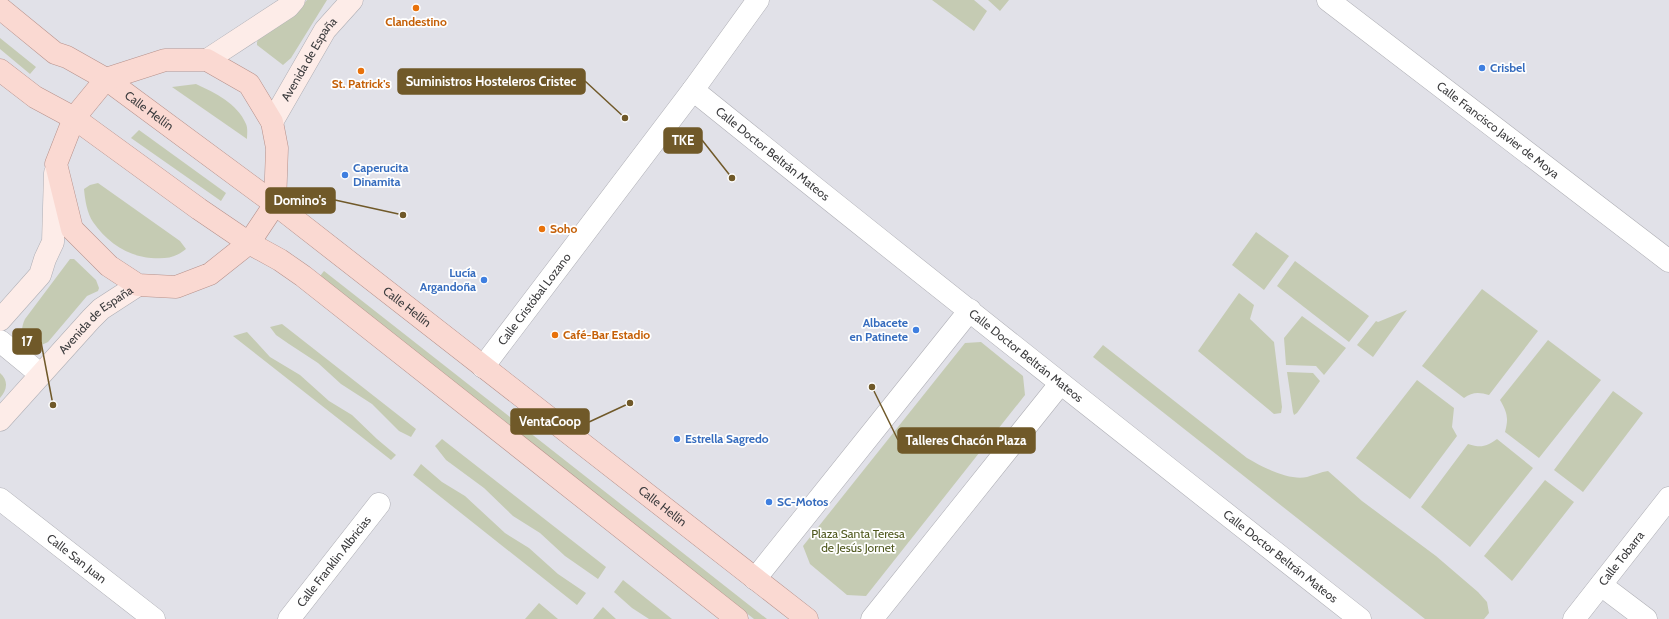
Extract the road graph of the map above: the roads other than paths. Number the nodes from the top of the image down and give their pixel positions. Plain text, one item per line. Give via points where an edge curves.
1 (294, 0) edge
2 (352, 0) edge
3 (758, 0) edge
4 (1328, 0) edge
5 (0, 8) edge
6 (207, 60) junction
7 (0, 70) edge
8 (106, 78) junction
9 (693, 90) junction
10 (74, 118) junction
11 (272, 122) junction
12 (56, 164) junction
13 (275, 204) junction
14 (249, 243) junction
15 (1669, 260) edge
16 (138, 285) junction
17 (970, 310) junction
18 (0, 320) edge
19 (0, 341) edge
20 (482, 367) junction
21 (40, 374) junction
22 (1060, 384) junction
23 (0, 420) edge
24 (1669, 498) edge
25 (0, 499) edge
26 (379, 504) dead end
27 (755, 579) junction
28 (1601, 585) junction
29 (154, 619) edge
30 (289, 619) edge
31 (737, 619) edge
32 (806, 619) edge
33 (872, 619) edge
34 (1360, 619) edge
35 (1574, 619) edge
36 (1646, 619) edge

1 - 6 main road via 288,7
2 - 11 main road, Avenida de España via 325,30
3 - 9 street, Calle Cristóbal Lozano
4 - 15 street, Calle Francisco Javier de Moya
5 - 8 main road, Calle Hellín via 55,53
6 - 8 main road via 165,60
6 - 11 main road via 249,84
7 - 10 main road via 35,97
8 - 10 main road
8 - 13 main road, Calle Hellín
9 - 17 street, Calle Doctor Beltrán Mateos
9 - 20 street, Calle Cristóbal Lozano
10 - 12 main road
10 - 14 main road
11 - 13 main road via 277,148
12 - 16 main road, Avenida de España via 72,229 109,266
12 - 18 main road via 53,242 40,275
13 - 14 main road, Avenida de España
13 - 20 main road, Calle Hellín
14 - 16 main road, Avenida de España via 210,274 176,287
14 - 31 main road via 303,276
16 - 21 main road, Avenida de España via 101,309
17 - 22 street, Calle Doctor Beltrán Mateos
17 - 27 street
19 - 21 street
20 - 27 main road, Calle Hellín
21 - 23 main road, Avenida de España
22 - 33 street
22 - 34 street, Calle Doctor Beltrán Mateos
24 - 28 street, Calle Tobarra
25 - 29 street, Calle San Juan
26 - 30 street, Calle Franklin Albricias
27 - 32 main road, Calle Hellín
28 - 35 street, Calle Tobarra
28 - 36 street

